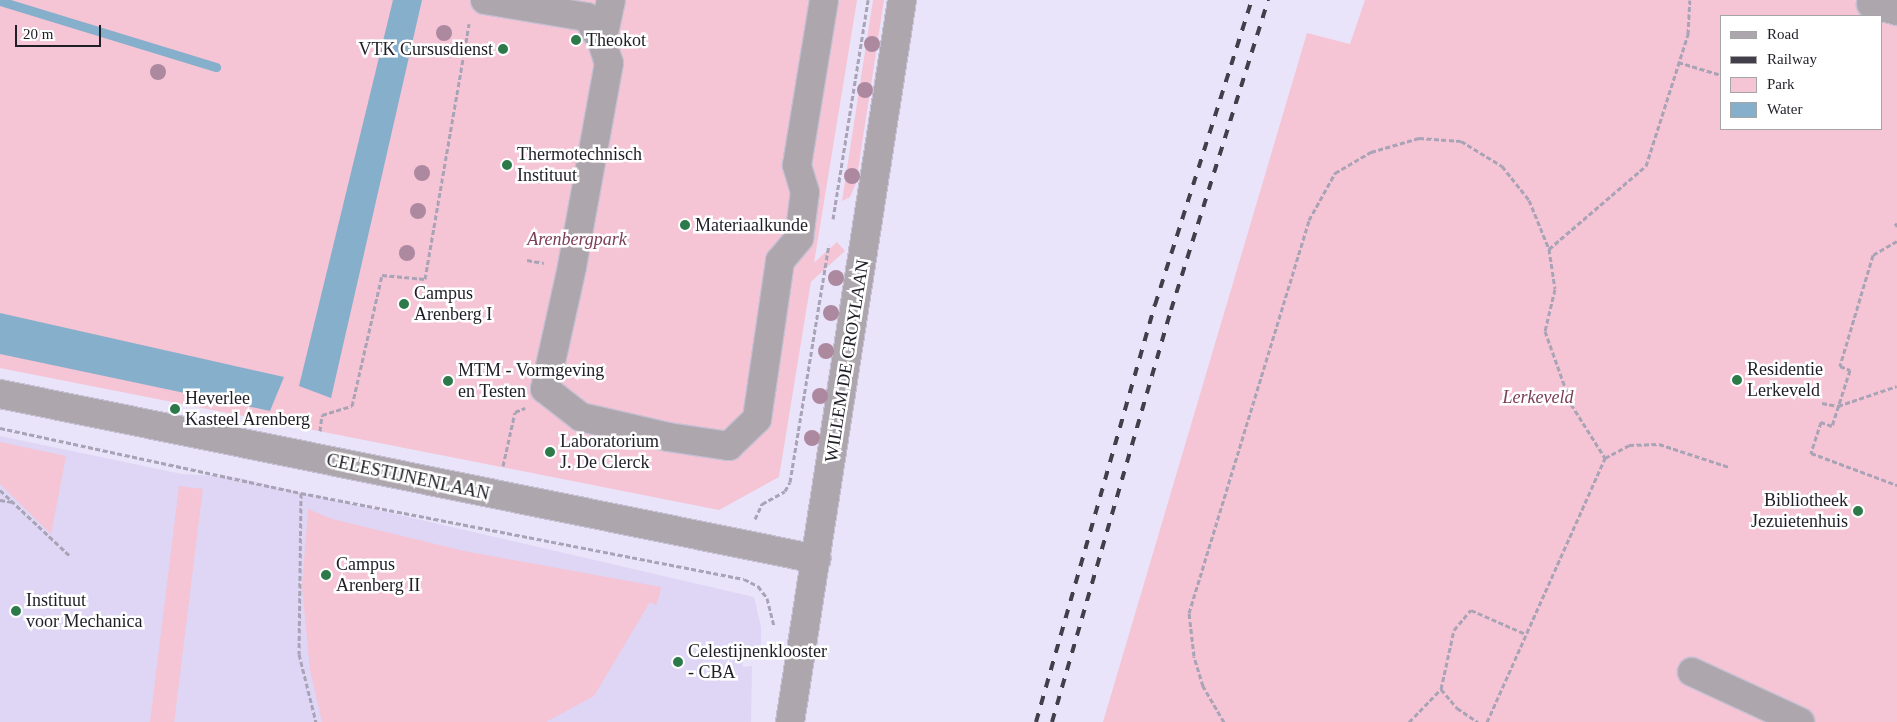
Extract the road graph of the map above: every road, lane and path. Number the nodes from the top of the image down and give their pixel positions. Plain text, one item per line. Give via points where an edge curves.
1 (485, 0) edge
2 (611, 0) edge
3 (824, 0) edge
4 (868, 0) edge
5 (902, 0) edge
6 (1690, 0) edge
7 (469, 22) dead end
8 (602, 42) junction
9 (1678, 62) junction
10 (1720, 76) edge
11 (832, 227) dead end
12 (830, 237) dead end
13 (1897, 241) edge
14 (1549, 249) junction
15 (1897, 386) edge
16 (0, 394) edge
17 (555, 397) junction
18 (1822, 403) dead end
19 (1838, 406) junction
20 (0, 428) edge
21 (320, 433) dead end
22 (1605, 458) junction
23 (1730, 467) dead end
24 (1897, 485) edge
25 (0, 490) edge
26 (301, 493) junction
27 (499, 496) junction
28 (0, 500) edge
29 (13, 502) junction
30 (755, 520) dead end
31 (69, 555) dead end
32 (816, 559) junction
33 (774, 632) dead end
34 (1526, 634) junction
35 (1692, 672) dead end
36 (1441, 689) junction
37 (316, 722) edge
38 (790, 722) edge
39 (1224, 722) edge
40 (1409, 722) edge
41 (1478, 722) edge
42 (1487, 722) edge
43 (1800, 722) edge

1 - 8 street via 588,17
2 - 8 street
3 - 17 street via 798,164 805,192 799,238 780,261 756,419 729,446 668,437 582,417
4 - 11 path
5 - 32 street, WILLEM DE CROYLAAN
6 - 9 path via 1688,34
7 - 21 path via 425,279 382,275 352,406 322,415
8 - 17 street via 608,63 572,267 545,389
9 - 10 path
9 - 14 path via 1646,166
12 - 30 path via 790,482 785,491 762,504
13 - 19 path via 1873,255 1840,366 1850,370
14 - 22 path via 1555,289 1545,331 1571,404
14 - 39 path via 1529,200 1502,166 1461,141 1419,138 1371,152 1335,173 1309,220 1189,613 1194,656 1203,686
15 - 19 path
16 - 27 street, CELESTIJNENLAAN
17 - 27 path via 514,412
18 - 19 path
19 - 24 path via 1832,426 1821,422 1811,453
20 - 26 path, CELESTIJNENLAAN
22 - 23 path via 1629,445 1660,444
22 - 34 path
25 - 29 path
26 - 33 path, CELESTIJNENLAAN via 744,579 758,586 767,598
26 - 37 path via 299,654
27 - 32 street, CELESTIJNENLAAN
28 - 29 path
29 - 31 path
32 - 38 street, WILLEM DE CROYLAAN
34 - 36 path via 1471,610 1454,630
34 - 42 path
35 - 43 street
36 - 40 path
36 - 41 path via 1457,708

